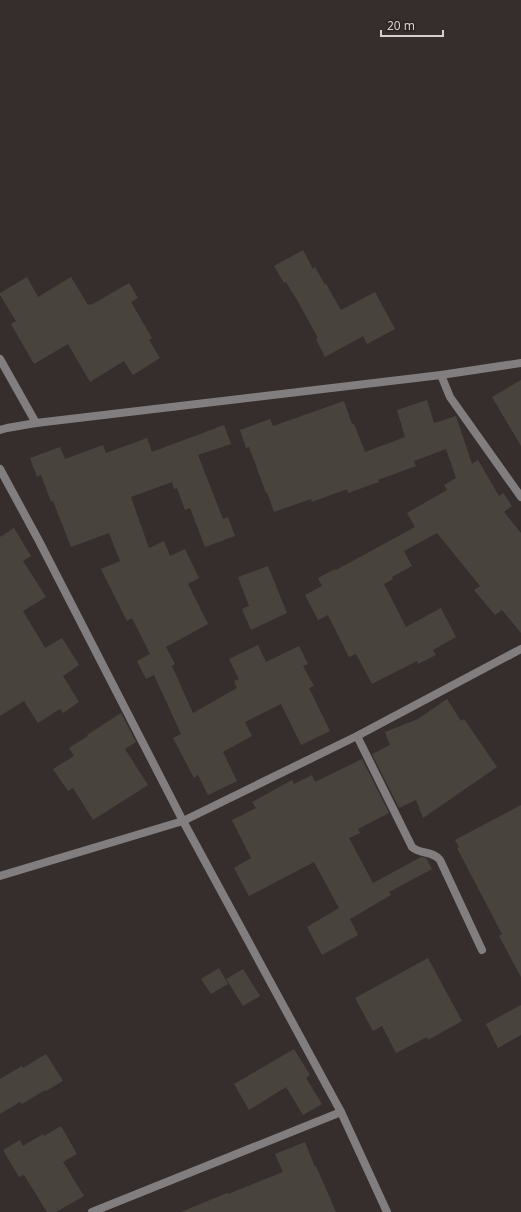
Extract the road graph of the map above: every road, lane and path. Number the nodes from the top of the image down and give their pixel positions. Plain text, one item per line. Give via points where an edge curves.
1 (0, 359) edge
2 (521, 363) edge
3 (441, 375) junction
4 (36, 423) junction
5 (0, 430) edge
6 (0, 469) edge
7 (521, 497) edge
8 (521, 649) edge
9 (357, 736) junction
10 (184, 821) junction
11 (0, 876) edge
12 (482, 950) dead end
13 (341, 1112) junction
14 (92, 1212) edge
15 (387, 1212) edge

1 - 4 street
2 - 3 street
3 - 4 street
3 - 7 street via 450,397
4 - 5 street
6 - 10 street
8 - 9 street
9 - 10 street
9 - 12 street via 412,847 432,854 440,860
10 - 11 street
10 - 13 street
13 - 14 street
13 - 15 street

